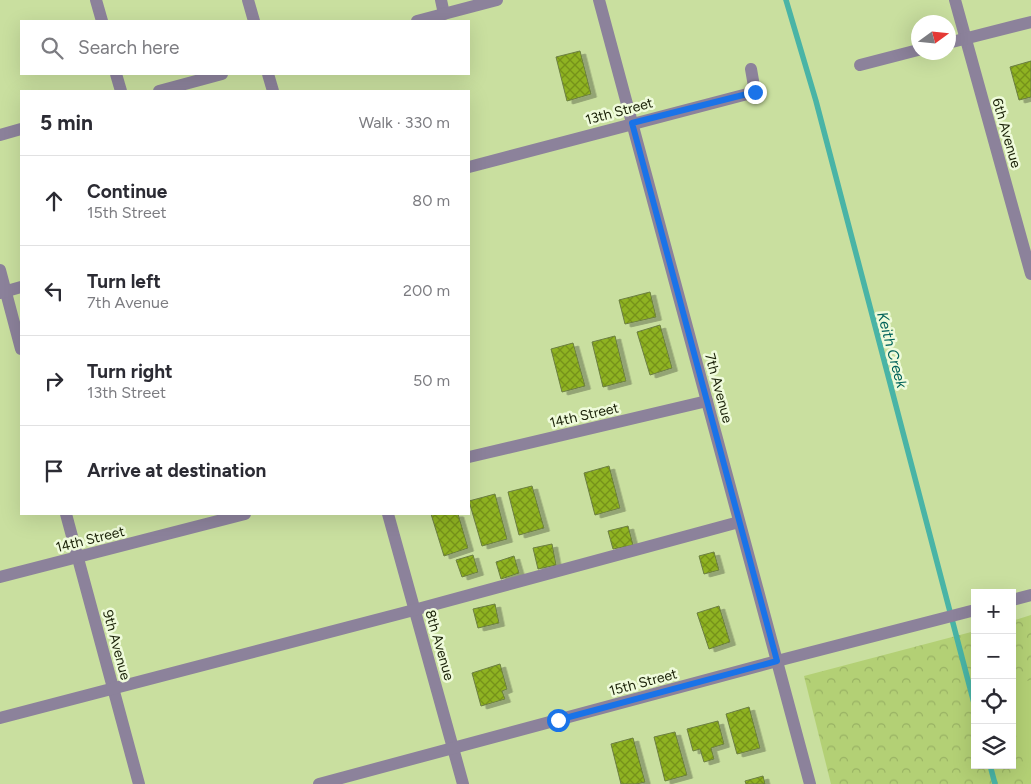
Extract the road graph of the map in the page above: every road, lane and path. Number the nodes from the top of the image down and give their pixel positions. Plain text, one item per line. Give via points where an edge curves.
1 (96, 0) edge
2 (248, 0) edge
3 (440, 0) edge
4 (497, 0) edge
5 (599, 0) edge
6 (955, 0) edge
7 (444, 14) junction
8 (102, 20) edge
9 (254, 20) edge
10 (421, 20) edge
11 (1031, 22) edge
12 (966, 39) junction
13 (956, 41) edge
14 (911, 52) edge
15 (860, 65) dead end
16 (751, 69) dead end
17 (116, 75) edge
18 (218, 75) edge
19 (268, 75) edge
20 (121, 90) edge
21 (163, 90) edge
22 (273, 90) edge
23 (632, 123) junction
24 (20, 129) edge
25 (0, 135) edge
26 (470, 167) edge
27 (0, 270) edge
28 (1031, 274) edge
29 (20, 287) edge
30 (3, 292) edge
31 (20, 346) edge
32 (707, 401) junction
33 (470, 457) edge
34 (66, 515) edge
35 (241, 515) edge
36 (388, 515) edge
37 (739, 522) junction
38 (78, 558) junction
39 (0, 577) edge
40 (1031, 595) edge
41 (1016, 599) edge
42 (414, 610) junction
43 (971, 612) edge
44 (777, 661) junction
45 (113, 688) junction
46 (0, 718) edge
47 (453, 748) junction
48 (139, 784) edge
49 (319, 784) edge
50 (463, 784) edge
51 (810, 784) edge

1 - 8 street
2 - 9 street
3 - 7 street
4 - 7 street
5 - 23 street, 7th Avenue
6 - 12 street, 6th Avenue
7 - 10 street
11 - 12 street
12 - 13 street
12 - 28 street, 6th Avenue
14 - 15 street
16 - 23 street, 13th Street via 755,92
17 - 20 street
18 - 21 street
19 - 22 street
23 - 26 street, 13th Street
23 - 32 street, 7th Avenue
24 - 25 street
27 - 30 street
29 - 30 street
30 - 31 street
32 - 33 street, 14th Street
32 - 37 street, 7th Avenue
34 - 38 street, 9th Avenue
35 - 38 street, 14th Street
36 - 42 street, 8th Avenue
37 - 42 street
37 - 44 street, 7th Avenue
38 - 39 street, 14th Street
38 - 45 street, 9th Avenue
40 - 41 street
42 - 45 street
42 - 47 street, 8th Avenue
43 - 44 street, 15th Street
44 - 47 street, 15th Street
44 - 51 street, 7th Avenue
45 - 46 street
45 - 48 street, 9th Avenue
47 - 49 street, 15th Street
47 - 50 street, 8th Avenue

